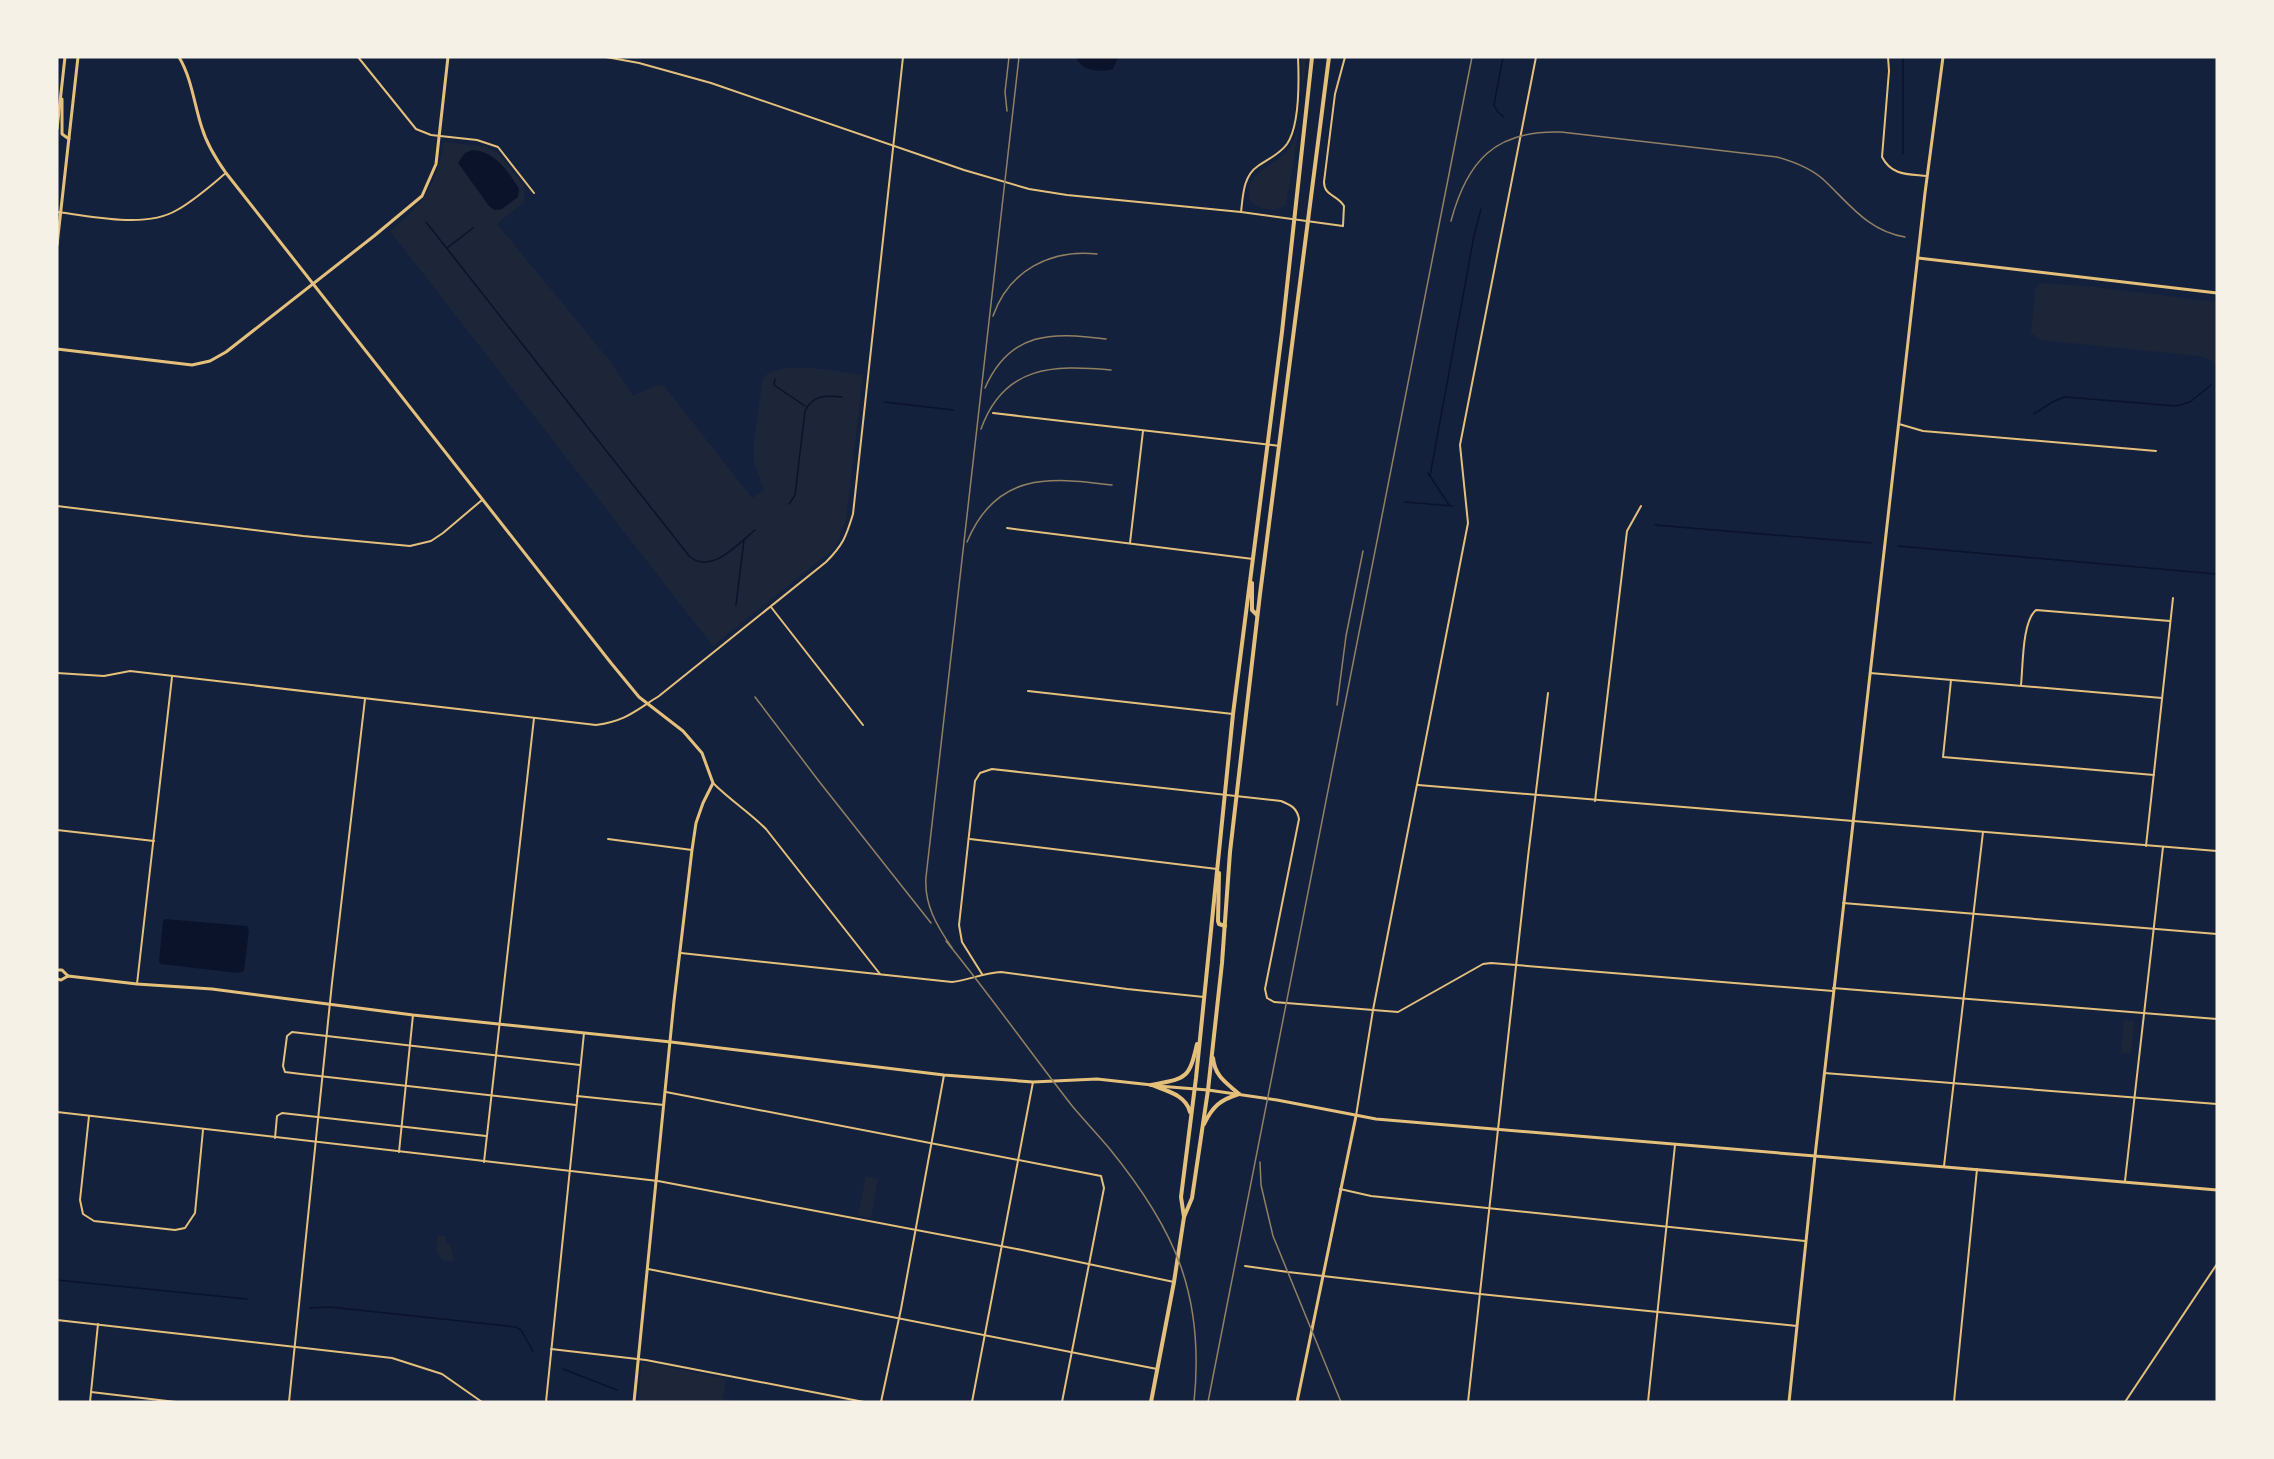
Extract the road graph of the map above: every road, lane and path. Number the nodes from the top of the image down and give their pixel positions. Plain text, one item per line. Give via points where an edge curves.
1 (65, 57) edge
2 (78, 57) edge
3 (179, 57) edge
4 (358, 57) edge
5 (448, 57) edge
6 (606, 57) edge
7 (903, 57) edge
8 (1298, 57) edge
9 (1312, 57) edge
10 (1329, 57) edge
11 (1346, 57) edge
12 (1536, 57) edge
13 (1888, 57) edge
14 (1943, 57) edge
15 (62, 88) junction
16 (57, 129) edge
17 (440, 136) junction
18 (69, 139) junction
19 (893, 146) junction
20 (226, 173) junction
21 (1928, 176) junction
22 (534, 193) dead end
23 (1240, 212) junction
24 (59, 213) edge
25 (1295, 220) junction
26 (1308, 222) junction
27 (57, 245) edge
28 (1918, 258) junction
29 (314, 283) junction
30 (2217, 293) edge
31 (57, 349) edge
32 (993, 413) dead end
33 (1899, 424) junction
34 (1143, 431) junction
35 (1268, 444) junction
36 (1280, 446) junction
37 (2156, 452) dead end
38 (482, 500) junction
39 (57, 506) edge
40 (1641, 506) dead end
41 (1007, 528) dead end
42 (1130, 543) junction
43 (1253, 559) junction
44 (1252, 569) junction
45 (2173, 598) dead end
46 (771, 607) junction
47 (1258, 616) junction
48 (2170, 621) junction
49 (57, 673) edge
50 (1870, 673) junction
51 (172, 676) junction
52 (1951, 680) junction
53 (2021, 685) junction
54 (1028, 691) dead end
55 (1548, 693) dead end
56 (2162, 698) junction
57 (364, 699) junction
58 (648, 703) junction
59 (1233, 714) junction
60 (534, 718) junction
61 (863, 725) dead end
62 (2154, 775) junction
63 (713, 783) junction
64 (1418, 785) junction
65 (1225, 796) junction
66 (1535, 796) junction
67 (1237, 797) junction
68 (1595, 801) junction
69 (1852, 820) junction
70 (57, 830) edge
71 (1983, 832) junction
72 (608, 839) dead end
73 (969, 839) junction
74 (154, 841) junction
75 (2146, 846) junction
76 (2163, 847) junction
77 (692, 850) junction
78 (2217, 851) edge
79 (1218, 857) junction
80 (1217, 869) junction
81 (1843, 903) junction
82 (1974, 914) junction
83 (1225, 926) junction
84 (2154, 929) junction
85 (2217, 934) edge
86 (680, 952) junction
87 (1516, 964) junction
88 (57, 970) edge
89 (880, 974) junction
90 (982, 974) junction
91 (68, 976) junction
92 (57, 979) edge
93 (136, 984) junction
94 (1833, 989) junction
95 (1204, 997) junction
96 (1964, 999) junction
97 (330, 1004) junction
98 (1373, 1010) junction
99 (2144, 1013) junction
100 (413, 1015) junction
101 (2217, 1019) edge
102 (498, 1024) junction
103 (1201, 1028) junction
104 (584, 1033) junction
105 (326, 1036) junction
106 (671, 1042) junction
107 (410, 1045) junction
108 (1212, 1049) junction
109 (495, 1055) junction
110 (580, 1065) junction
111 (1824, 1073) junction
112 (944, 1075) junction
113 (322, 1077) junction
114 (1033, 1082) junction
115 (1954, 1083) junction
116 (1151, 1085) junction
117 (406, 1086) junction
118 (1194, 1089) junction
119 (1208, 1090) junction
120 (666, 1092) junction
121 (1239, 1095) junction
122 (490, 1096) junction
123 (577, 1096) junction
124 (2134, 1097) junction
125 (2217, 1104) edge
126 (576, 1105) junction
127 (665, 1106) junction
128 (57, 1112) edge
129 (89, 1116) junction
130 (1356, 1116) junction
131 (319, 1117) junction
132 (1191, 1117) junction
133 (402, 1126) junction
134 (1203, 1127) junction
135 (203, 1130) junction
136 (1498, 1130) junction
137 (486, 1136) junction
138 (275, 1138) junction
139 (316, 1143) junction
140 (932, 1143) junction
141 (1675, 1144) junction
142 (399, 1152) junction
143 (1815, 1156) junction
144 (1019, 1160) junction
145 (484, 1162) junction
146 (1944, 1166) junction
147 (1977, 1169) junction
148 (569, 1172) junction
149 (658, 1181) junction
150 (2125, 1181) junction
151 (1340, 1189) junction
152 (2217, 1190) edge
153 (1489, 1208) junction
154 (1184, 1217) junction
155 (1667, 1226) junction
156 (915, 1230) junction
157 (1806, 1241) junction
158 (1002, 1247) junction
159 (1090, 1264) junction
160 (2217, 1264) edge
161 (1245, 1266) dead end
162 (648, 1269) junction
163 (1322, 1275) junction
164 (1174, 1282) junction
165 (1480, 1294) junction
166 (1658, 1312) junction
167 (898, 1318) junction
168 (57, 1320) edge
169 (98, 1324) junction
170 (1797, 1326) junction
171 (985, 1335) junction
172 (294, 1346) junction
173 (551, 1349) junction
174 (1072, 1352) junction
175 (639, 1359) junction
176 (1157, 1369) junction
177 (91, 1392) junction
178 (90, 1402) edge
179 (177, 1402) edge
180 (289, 1402) edge
181 (482, 1402) edge
182 (546, 1402) edge
183 (634, 1402) edge
184 (864, 1402) edge
185 (881, 1402) edge
186 (972, 1402) edge
187 (1062, 1402) edge
188 (1151, 1402) edge
189 (1297, 1402) edge
190 (1468, 1402) edge
191 (1648, 1402) edge
192 (1789, 1402) edge
193 (1954, 1402) edge
194 (2125, 1402) edge

1 - 15 street
2 - 18 street
3 - 20 street via 192,86 203,132
4 - 17 street via 416,129
5 - 17 street
6 - 19 street via 711,83
7 - 19 street
8 - 23 street via 1298,94 1290,139 1278,154 1248,177
9 - 25 main road
10 - 26 main road
11 - 26 street via 1335,94 1324,182 1324,189 1344,206 1343,226
12 - 64 street via 1461,445 1468,523
13 - 21 street via 1882,157 1893,171
14 - 21 street
15 - 16 street
15 - 18 street via 61,130 63,137
17 - 22 street via 498,147
17 - 29 street via 436,164 422,196
18 - 24 street
19 - 23 street via 1005,182 1057,194
19 - 46 street via 853,514 841,548
20 - 24 street via 187,204 162,217 132,220
20 - 29 street
21 - 28 street
23 - 25 street
24 - 27 street
25 - 26 street
25 - 35 main road
26 - 36 main road
28 - 30 street
28 - 33 street
29 - 31 street via 210,361 192,365
29 - 38 street
32 - 34 street
33 - 37 street via 1923,431
33 - 50 street
34 - 35 street
34 - 42 street
35 - 36 street
35 - 43 main road
36 - 47 main road
38 - 39 street via 431,541 410,546
38 - 58 street via 611,663
40 - 68 street via 1627,531
41 - 42 street
42 - 43 street
43 - 44 main road
44 - 47 main road via 1252,610
44 - 59 main road
45 - 48 street
46 - 58 street
46 - 61 street
47 - 67 main road
48 - 53 street via 2042,609 2034,612 2027,629
48 - 56 street
49 - 51 street via 104,676 130,671
50 - 52 street
50 - 69 street
51 - 57 street
51 - 74 street
52 - 53 street
52 - 62 street via 1943,757
53 - 56 street
54 - 59 street
55 - 66 street
56 - 62 street
57 - 60 street
57 - 97 street
58 - 60 street via 631,716 596,726
58 - 63 street via 683,731 698,749
59 - 65 main road
60 - 102 street
62 - 75 street
63 - 77 street via 696,823
63 - 89 street via 766,829
64 - 66 street
64 - 98 street
65 - 67 street
65 - 73 street via 985,770 975,781
65 - 79 main road
66 - 68 street
66 - 87 street
67 - 83 main road
67 - 98 street via 1281,801 1298,812 1265,989 1268,998 1282,1003
68 - 69 street
69 - 71 street
69 - 81 street
70 - 74 street
71 - 75 street
71 - 82 street
72 - 77 street
73 - 80 street
73 - 90 street via 960,934
74 - 93 street
75 - 76 street
76 - 78 street
76 - 84 street
77 - 86 street
79 - 80 main road
79 - 83 main road via 1218,921
80 - 95 main road
81 - 82 street
81 - 94 street
82 - 84 street
82 - 96 street
83 - 108 main road
84 - 85 street
84 - 99 street
86 - 89 street
86 - 106 street
87 - 94 street
87 - 98 street via 1484,964 1398,1012
87 - 136 street
88 - 91 street
89 - 90 street via 952,982
90 - 95 street via 1001,972
91 - 92 street
91 - 93 street
93 - 97 street
94 - 96 street
94 - 111 street
95 - 103 main road
96 - 99 street
96 - 115 street
97 - 100 street
97 - 105 street
98 - 130 street
99 - 101 street
99 - 124 street
100 - 102 street
100 - 107 street
102 - 104 street
102 - 109 street
103 - 116 main road via 1187,1074
103 - 118 main road
104 - 106 street
104 - 110 street
105 - 107 street
105 - 113 street
105 - 113 street via 288,1034 283,1066 285,1072
106 - 112 street
106 - 120 street
107 - 109 street
107 - 117 street
108 - 119 main road
108 - 121 main road via 1216,1072
109 - 110 street
109 - 122 street
110 - 123 street
111 - 115 street
111 - 143 street
112 - 114 street
112 - 140 street
113 - 117 street
113 - 131 street
114 - 116 street via 1097,1079
114 - 144 street
115 - 124 street
115 - 146 street
116 - 118 street
116 - 132 main road via 1181,1098
117 - 122 street
117 - 133 street
118 - 119 street
118 - 132 main road
119 - 121 street
119 - 134 main road
120 - 127 street
120 - 140 street
121 - 130 street
121 - 134 main road via 1216,1104
122 - 126 street
122 - 137 street
123 - 126 street
123 - 127 street
124 - 125 street
124 - 150 street
126 - 148 street
127 - 149 street
128 - 129 street
129 - 135 street
129 - 135 street via 80,1200 81,1210 94,1221 180,1230 190,1224 195,1213
130 - 136 street
130 - 151 street
131 - 133 street
131 - 138 street via 282,1113 277,1116
131 - 139 street
132 - 154 main road via 1181,1197
133 - 137 street
133 - 142 street
134 - 154 main road via 1192,1198
135 - 138 street
136 - 141 street
136 - 153 street
137 - 145 street
138 - 139 street
139 - 142 street
139 - 172 street
140 - 144 street
140 - 156 street
141 - 143 street
141 - 155 street
142 - 145 street
143 - 146 street
143 - 157 street
144 - 158 street
144 - 159 street via 1096,1174 1103,1179
145 - 148 street
146 - 147 street
147 - 150 street
147 - 193 street
148 - 149 street
148 - 173 street
149 - 156 street
149 - 162 street
150 - 152 street
151 - 153 street via 1371,1196
151 - 163 street
153 - 155 street
153 - 165 street
154 - 164 main road
155 - 157 street
155 - 166 street
156 - 158 street
156 - 167 street
157 - 170 street
158 - 159 street
158 - 171 street
159 - 164 street
159 - 174 street
160 - 194 street
161 - 163 street
162 - 167 street
162 - 175 street
163 - 165 street
163 - 189 street
164 - 176 main road
165 - 166 street
165 - 190 street
166 - 170 street
166 - 191 street
167 - 171 street
167 - 185 street
168 - 169 street
169 - 172 street
169 - 177 street
170 - 192 street
171 - 174 street
171 - 186 street
172 - 180 street
172 - 181 street via 419,1365 442,1374
173 - 175 street
173 - 182 street
174 - 176 street
174 - 187 street
175 - 183 street
175 - 184 street
176 - 188 main road
177 - 178 street
177 - 179 street

